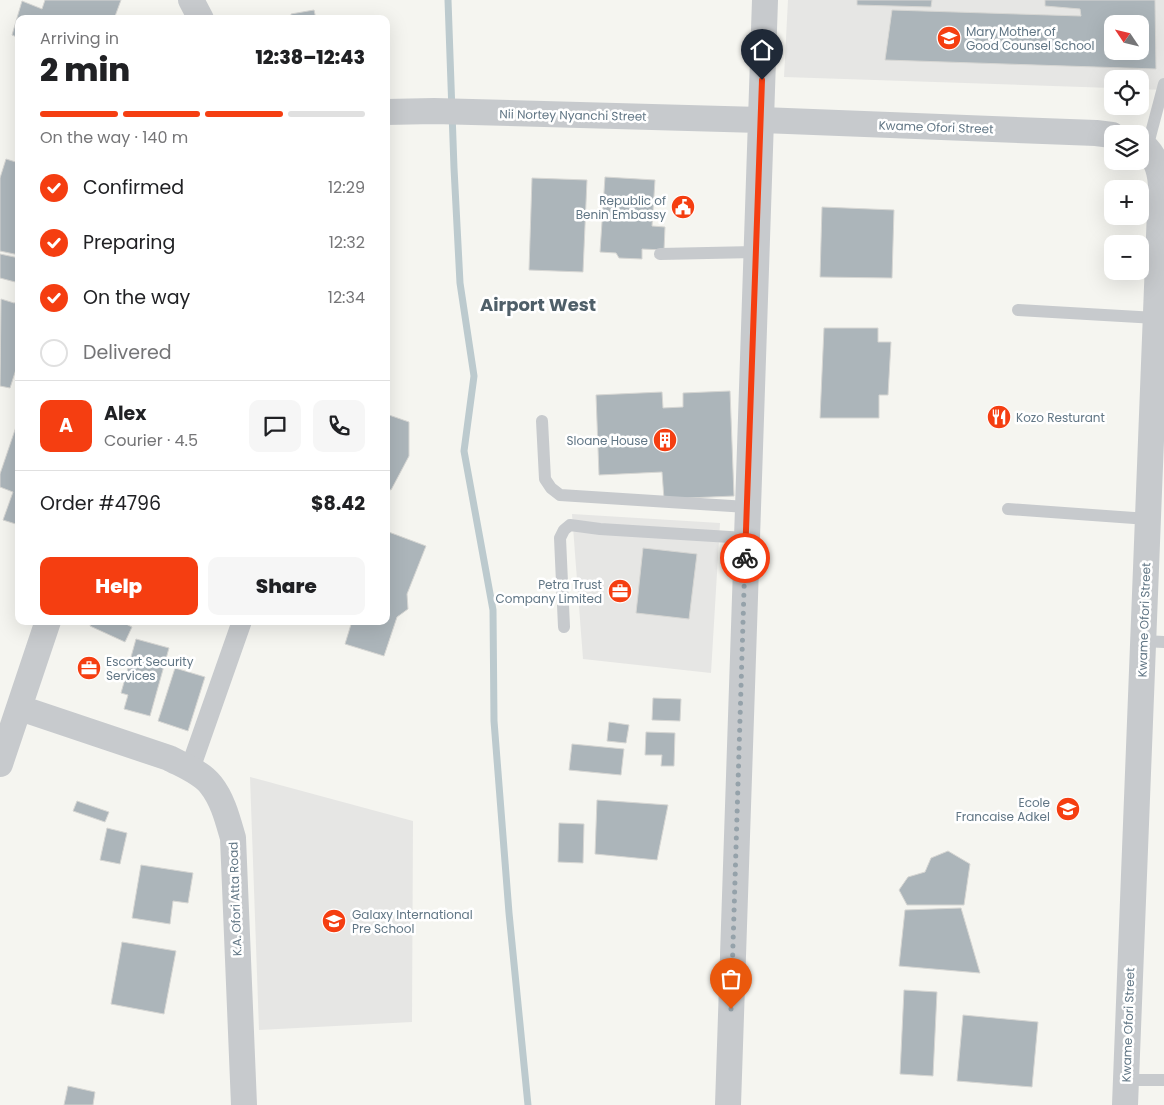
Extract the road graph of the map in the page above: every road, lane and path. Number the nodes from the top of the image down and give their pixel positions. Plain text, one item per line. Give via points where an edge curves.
1 (191, 0) edge
2 (765, 0) edge
3 (199, 15) edge
4 (1164, 84) edge
5 (390, 112) edge
6 (760, 120) junction
7 (1149, 130) edge
8 (1104, 134) edge
9 (1149, 152) edge
10 (755, 252) junction
11 (660, 254) dead end
12 (1018, 310) dead end
13 (1156, 318) junction
14 (1159, 352) edge
15 (542, 421) dead end
16 (747, 507) junction
17 (1008, 509) dead end
18 (1148, 519) junction
19 (746, 538) junction
20 (47, 625) edge
21 (241, 625) edge
22 (564, 627) dead end
23 (1154, 641) edge
24 (20, 708) junction
25 (0, 764) edge
26 (190, 769) junction
27 (1164, 1080) edge
28 (1126, 1092) edge
29 (244, 1105) edge
30 (728, 1105) edge

1 - 3 street
2 - 6 street
4 - 7 lane
5 - 6 street, Nii Nortey Nyanchi Street
6 - 8 street, Kwame Ofori Street
6 - 10 street
9 - 13 street, Kwame Ofori Street via 1160,172 1161,186
10 - 11 lane
10 - 16 street
12 - 13 lane
13 - 14 street, Kwame Ofori Street
14 - 18 street, Kwame Ofori Street
15 - 16 lane via 545,478 560,495
16 - 19 street
17 - 18 lane
18 - 23 street, Kwame Ofori Street
19 - 22 lane via 570,525 560,538
19 - 30 street
20 - 24 street
21 - 26 street
23 - 28 street, Kwame Ofori Street
24 - 25 street
24 - 26 street, K.A. Ofori Atta Road via 169,758
26 - 29 street, K.A. Ofori Atta Road via 210,784 219,798 233,838
27 - 28 lane

